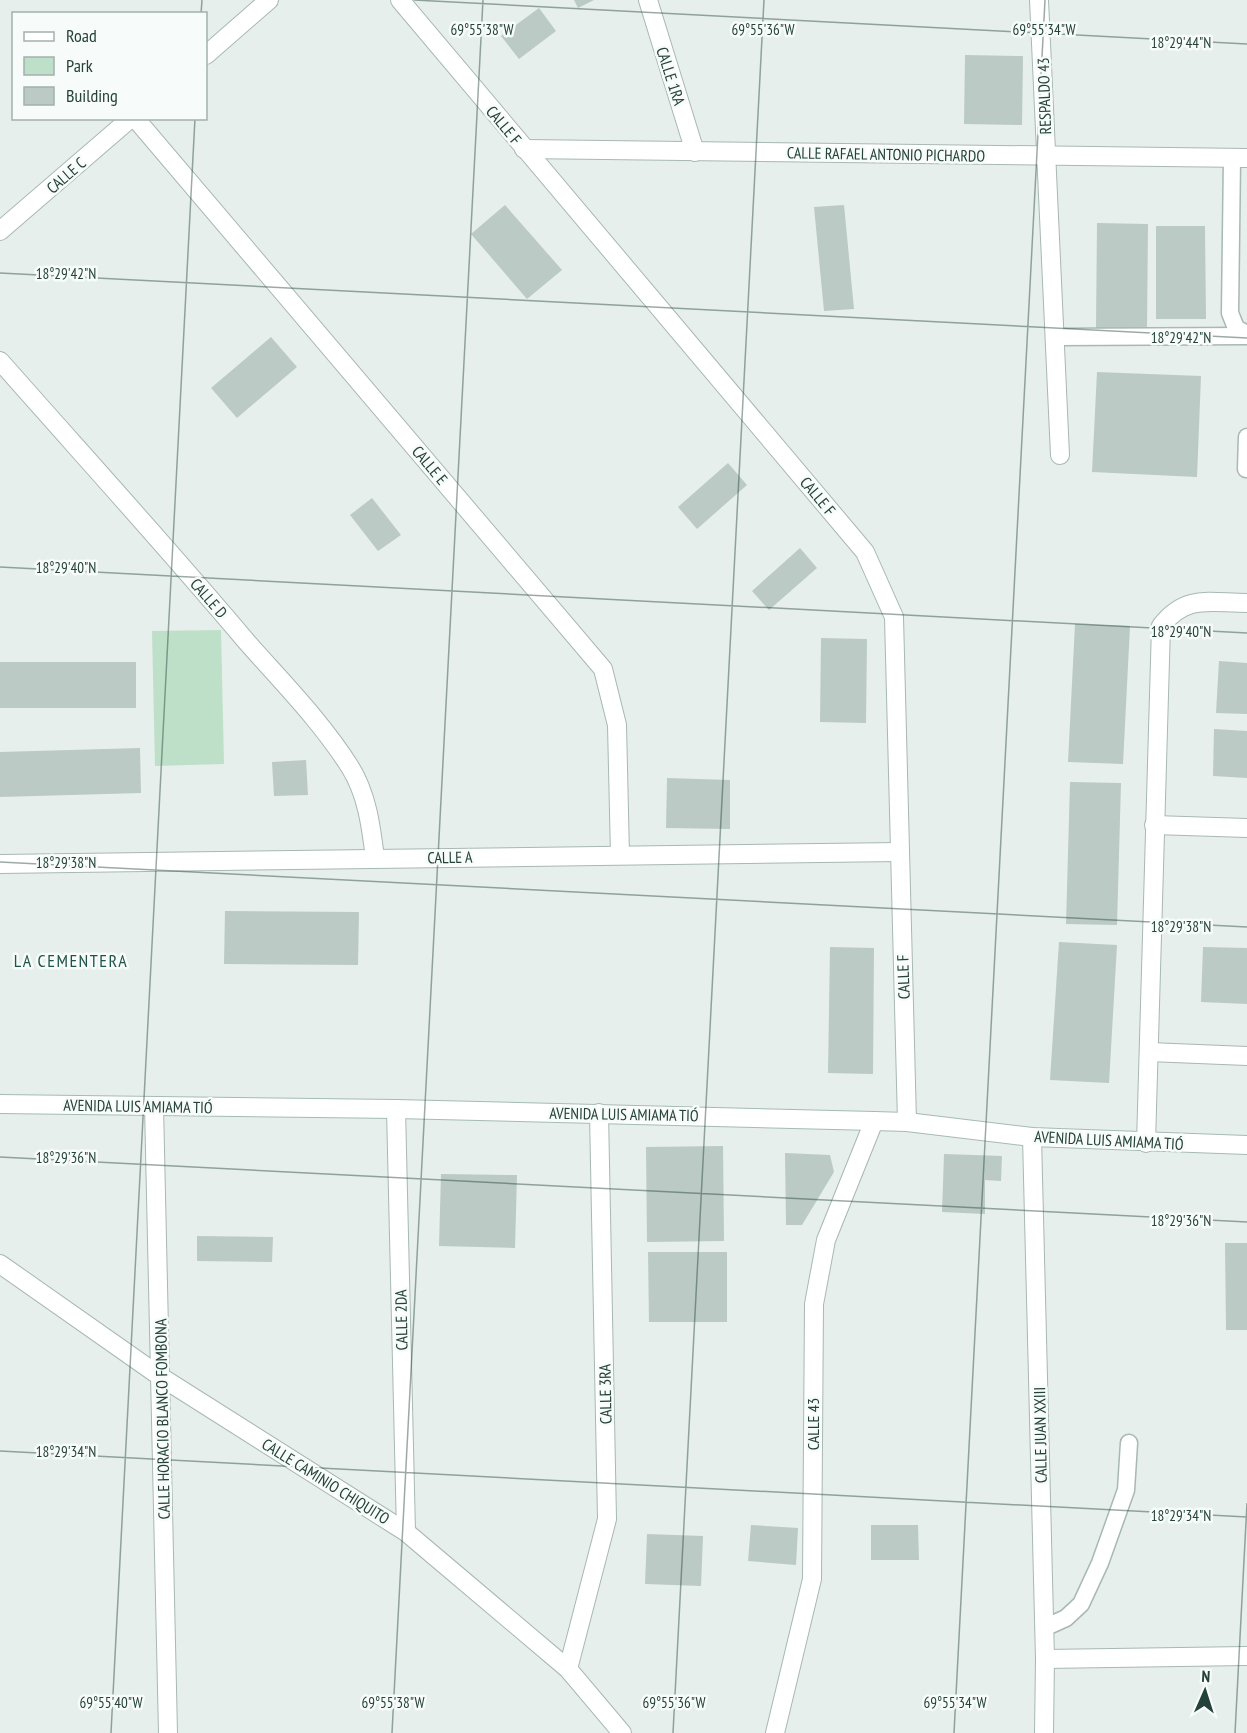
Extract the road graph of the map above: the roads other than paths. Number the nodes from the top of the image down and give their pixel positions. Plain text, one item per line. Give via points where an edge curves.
1 (269, 0) edge
2 (400, 0) edge
3 (648, 0) edge
4 (1039, 0) edge
5 (207, 54) edge
6 (131, 120) edge
7 (135, 120) edge
8 (524, 149) junction
9 (695, 152) junction
10 (1046, 156) junction
11 (1240, 158) edge
12 (0, 231) edge
13 (1247, 335) edge
14 (1056, 337) junction
15 (0, 361) edge
16 (1247, 437) edge
17 (1060, 455) dead end
18 (1246, 469) edge
19 (1247, 603) edge
20 (1154, 825) junction
21 (1247, 828) edge
22 (899, 852) junction
23 (620, 855) junction
24 (375, 858) junction
25 (0, 864) edge
26 (1149, 1052) junction
27 (1247, 1056) edge
28 (0, 1104) edge
29 (154, 1106) junction
30 (396, 1109) junction
31 (599, 1113) junction
32 (874, 1121) junction
33 (907, 1122) junction
34 (1032, 1137) junction
35 (1146, 1143) junction
36 (1247, 1145) edge
37 (0, 1264) edge
38 (161, 1377) junction
39 (1129, 1443) dead end
40 (406, 1532) junction
41 (1044, 1628) junction
42 (1247, 1656) edge
43 (1045, 1659) junction
44 (568, 1669) junction
45 (168, 1733) edge
46 (622, 1733) edge
47 (775, 1733) edge
48 (1044, 1733) edge

1 - 5 street
2 - 8 street, CALLE F
3 - 9 street, CALLE 1RA
4 - 10 street, RESPALDO 43
6 - 12 street, CALLE C
7 - 23 street, CALLE E via 603,669 617,725
8 - 9 street, CALLE RAFAEL ANTONIO PICHARDO
8 - 22 street, CALLE F via 865,552 894,617
9 - 10 street, CALLE RAFAEL ANTONIO PICHARDO
10 - 11 street, CALLE RAFAEL ANTONIO PICHARDO
10 - 14 street, RESPALDO 43
11 - 13 lane via 1230,313 1236,328
13 - 14 lane
14 - 17 street, RESPALDO 43
15 - 24 street, CALLE D via 329,738 350,768 364,798
16 - 18 lane
19 - 20 street via 1191,603 1173,611 1161,626
20 - 21 street
20 - 26 street
22 - 23 street, CALLE A
22 - 33 street, CALLE F
23 - 24 street, CALLE A
24 - 25 street, CALLE A
26 - 27 street
26 - 35 street
28 - 29 street, AVENIDA LUIS AMIAMA TIÓ
29 - 30 street, AVENIDA LUIS AMIAMA TIÓ
29 - 38 street, CALLE HORACIO BLANCO FOMBONA
30 - 31 street, AVENIDA LUIS AMIAMA TIÓ
30 - 40 street, CALLE 2DA
31 - 32 street, AVENIDA LUIS AMIAMA TIÓ
31 - 44 street, CALLE 3RA via 607,1519
32 - 33 street, AVENIDA LUIS AMIAMA TIÓ
32 - 47 street, CALLE 43 via 826,1240 813,1304 812,1579
33 - 34 street, AVENIDA LUIS AMIAMA TIÓ
34 - 35 street, AVENIDA LUIS AMIAMA TIÓ
34 - 41 street, CALLE JUAN XXIII
35 - 36 street, AVENIDA LUIS AMIAMA TIÓ
37 - 38 street, CALLE CAMINIO CHIQUITO
38 - 40 street, CALLE CAMINIO CHIQUITO
38 - 45 street, CALLE HORACIO BLANCO FOMBONA
39 - 41 lane via 1126,1490 1100,1563 1081,1604 1066,1618
40 - 44 street, CALLE CAMINIO CHIQUITO
41 - 43 street, CALLE JUAN XXIII
42 - 43 street
43 - 48 street, CALLE JUAN XXIII
44 - 46 street, CALLE CAMINIO CHIQUITO

